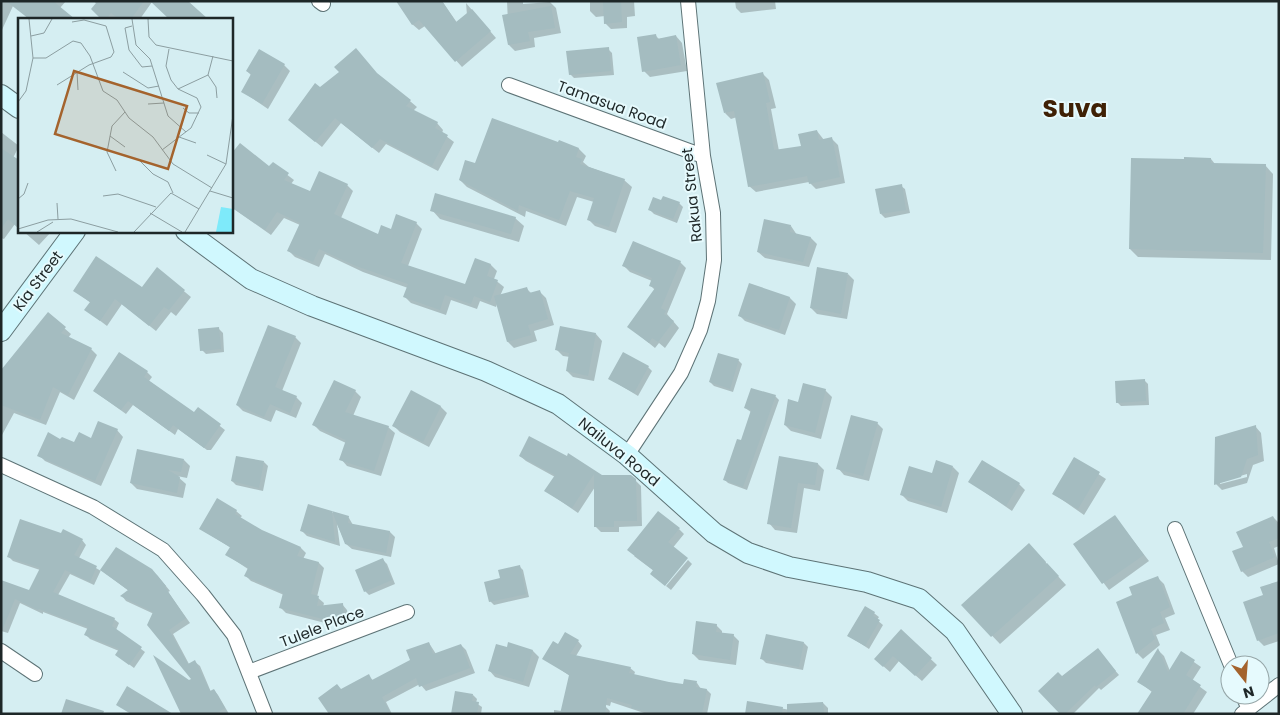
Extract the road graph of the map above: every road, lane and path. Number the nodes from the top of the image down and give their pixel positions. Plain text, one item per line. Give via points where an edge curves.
1 (688, 1) edge
2 (509, 85) dead end
3 (1, 95) edge
4 (18, 107) edge
5 (704, 156) junction
6 (74, 232) edge
7 (187, 232) edge
8 (1, 331) edge
9 (627, 455) junction
10 (1, 465) edge
11 (1175, 528) dead end
12 (407, 612) dead end
13 (1, 651) edge
14 (1227, 655) edge
15 (249, 672) junction
16 (35, 674) dead end
17 (1279, 685) edge
18 (1246, 712) edge
19 (265, 714) edge
20 (1012, 714) edge

1 - 5 street, Rakua Street
2 - 5 street, Tamasua Road
3 - 4 main road
5 - 9 street, Rakua Street via 713,222 714,260 708,301 700,330 681,374
6 - 8 main road, Kia Street
7 - 9 main road, Nailuva Road via 250,279 321,310 486,371 558,404
9 - 20 main road, Nailuva Road via 714,533 748,553 789,567 867,582 919,599 955,631
10 - 15 street via 93,507 163,550 234,635
11 - 14 street
12 - 15 street, Tulele Place
13 - 16 street
15 - 19 street
17 - 18 street

